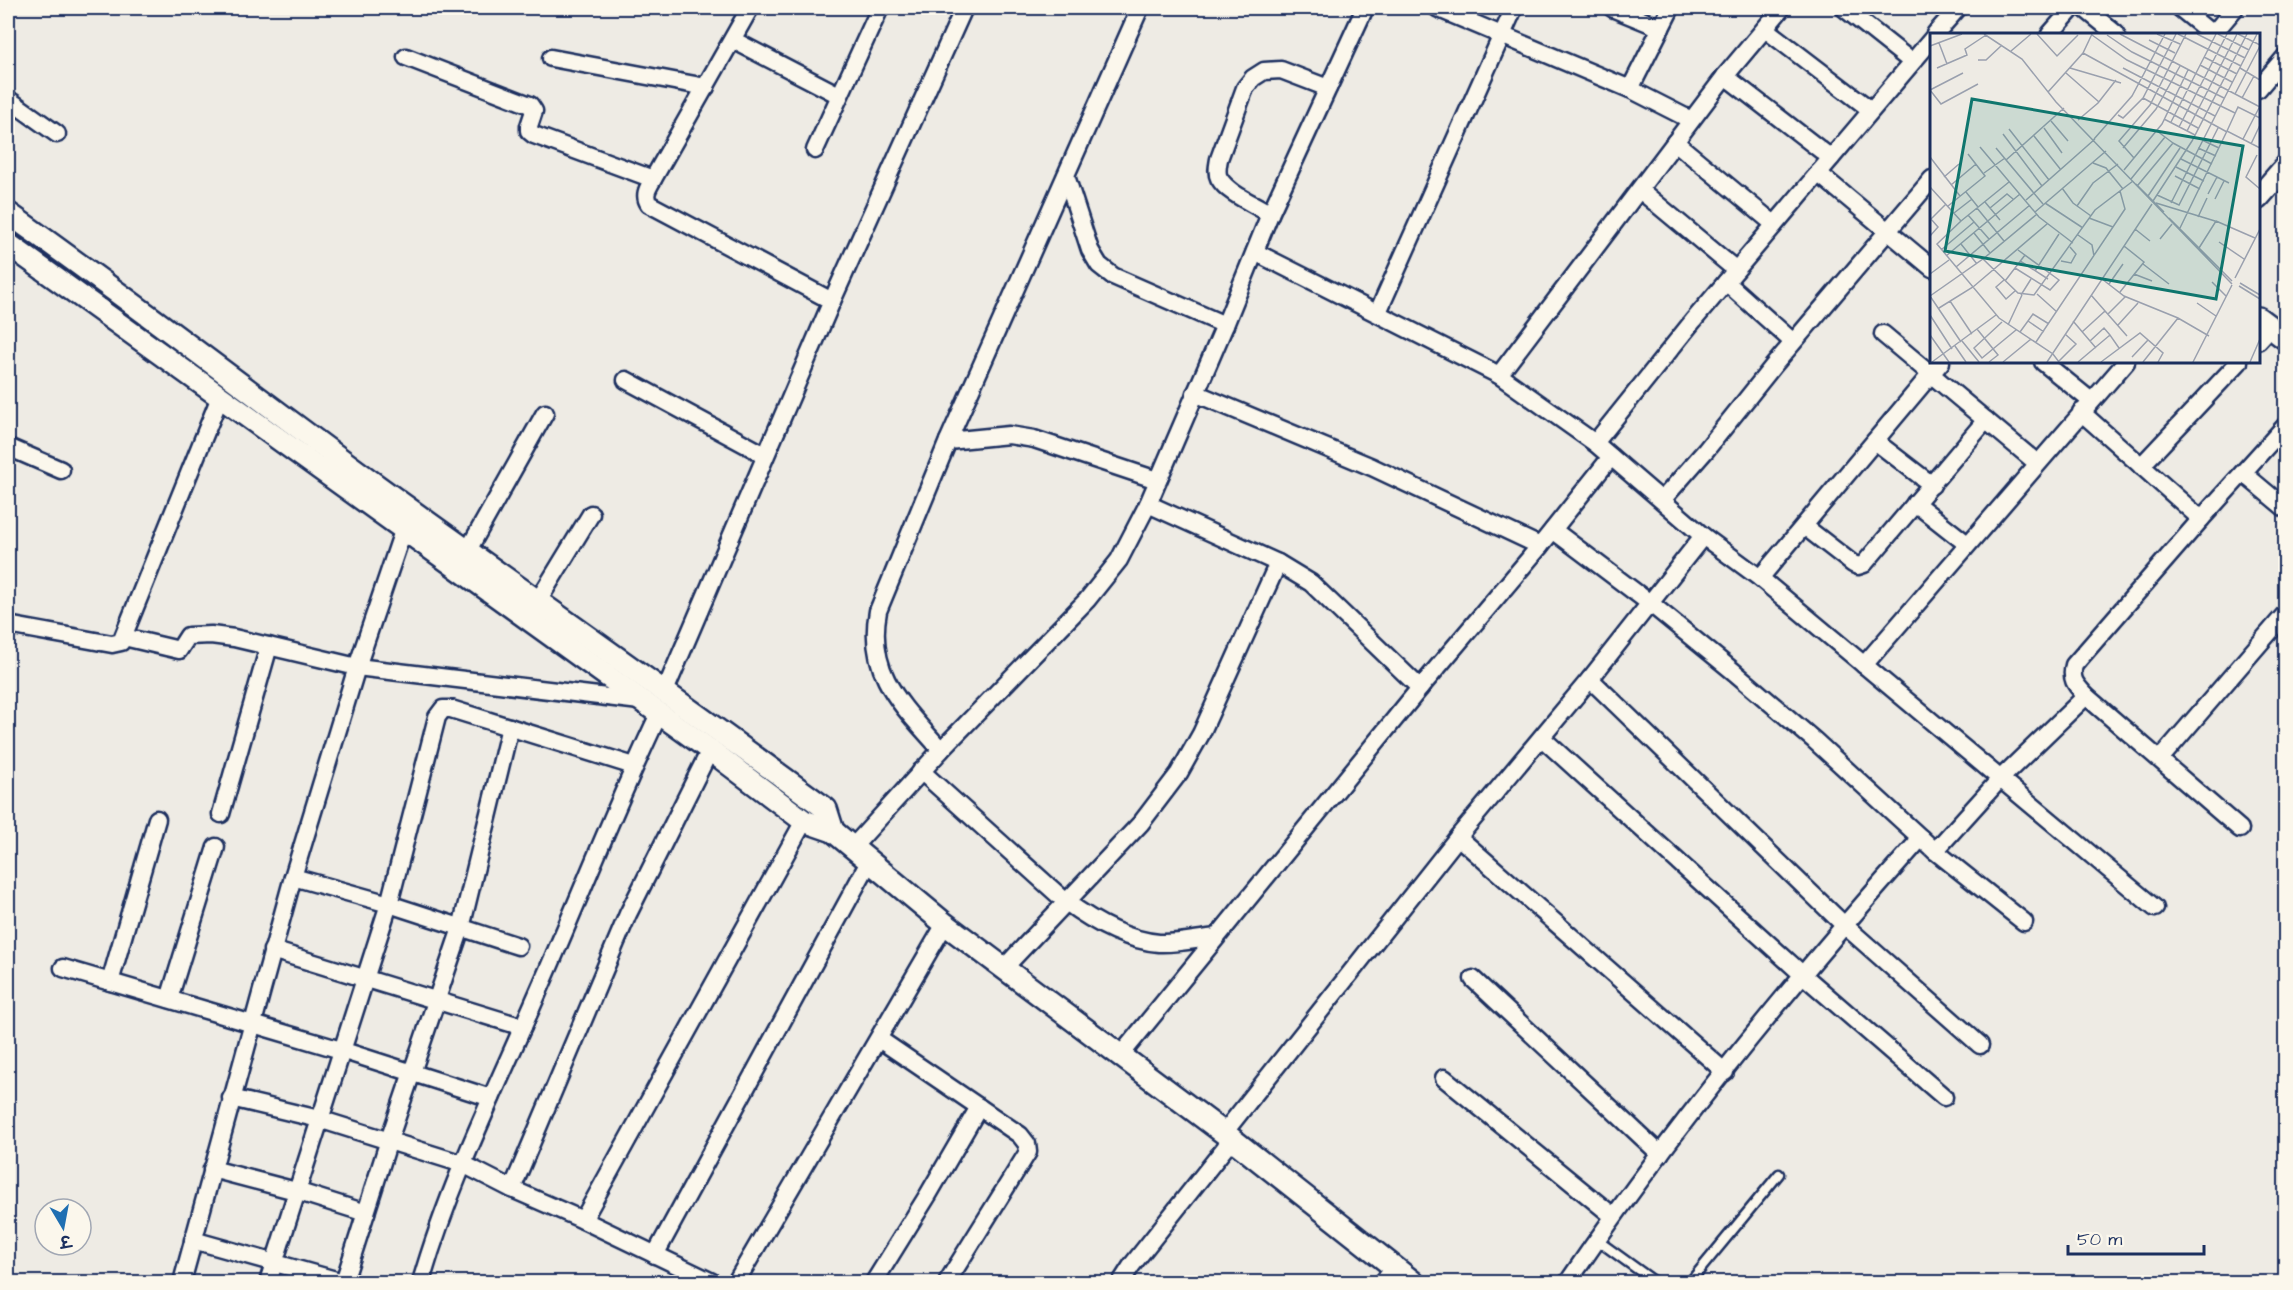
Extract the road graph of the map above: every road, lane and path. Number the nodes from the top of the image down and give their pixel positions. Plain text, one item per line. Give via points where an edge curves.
1 (750, 8) edge
2 (880, 8) edge
3 (964, 8) edge
4 (1140, 8) edge
5 (1365, 8) edge
6 (1437, 8) edge
7 (1514, 8) edge
8 (1612, 8) edge
9 (1671, 8) edge
10 (1782, 8) edge
11 (1844, 8) edge
12 (1958, 8) edge
13 (2073, 8) edge
14 (2084, 8) edge
15 (2180, 8) edge
16 (2235, 8) edge
17 (1661, 28) junction
18 (1765, 29) junction
19 (1936, 33) edge
20 (2051, 33) edge
21 (2115, 33) edge
22 (2211, 33) edge
23 (2213, 33) edge
24 (1501, 36) junction
25 (733, 40) junction
26 (1930, 43) edge
27 (2286, 56) edge
28 (406, 57) dead end
29 (551, 58) dead end
30 (1921, 60) edge
31 (1725, 76) junction
32 (706, 87) junction
33 (1328, 88) junction
34 (2260, 88) edge
35 (1630, 89) junction
36 (839, 95) junction
37 (8, 99) edge
38 (1871, 110) junction
39 (1691, 120) junction
40 (57, 134) dead end
41 (1675, 142) junction
42 (815, 150) dead end
43 (1831, 158) junction
44 (2286, 166) edge
45 (1818, 173) junction
46 (1066, 176) junction
47 (653, 179) junction
48 (1930, 181) edge
49 (1640, 190) junction
50 (2260, 197) edge
51 (8, 213) edge
52 (1270, 214) junction
53 (1774, 224) junction
54 (1887, 231) junction
55 (8, 244) edge
56 (1255, 252) junction
57 (1930, 266) edge
58 (1731, 276) junction
59 (832, 301) junction
60 (1378, 312) junction
61 (1225, 325) junction
62 (1883, 334) dead end
63 (1793, 342) junction
64 (2044, 363) edge
65 (2125, 363) edge
66 (2238, 363) edge
67 (1936, 367) edge
68 (1499, 375) junction
69 (626, 380) dead end
70 (1195, 393) junction
71 (220, 397) junction
72 (2086, 407) junction
73 (545, 413) dead end
74 (1986, 420) junction
75 (2286, 426) edge
76 (948, 441) junction
77 (1875, 441) junction
78 (1595, 443) junction
79 (8, 447) edge
80 (765, 455) junction
81 (1611, 457) junction
82 (2037, 463) junction
83 (2141, 466) junction
84 (61, 470) dead end
85 (2243, 473) junction
86 (1157, 480) junction
87 (1932, 485) junction
88 (1662, 499) junction
89 (1915, 503) junction
90 (1148, 504) junction
91 (2286, 509) edge
92 (591, 514) dead end
93 (2201, 519) junction
94 (1804, 526) junction
95 (1553, 530) junction
96 (403, 531) junction
97 (1703, 536) junction
98 (1967, 544) junction
99 (1540, 546) junction
100 (468, 550) junction
101 (1278, 563) junction
102 (1760, 578) junction
103 (538, 601) junction
104 (1651, 604) junction
105 (2286, 613) edge
106 (8, 625) edge
107 (124, 637) junction
108 (269, 646) junction
109 (1864, 665) junction
110 (357, 667) junction
111 (1590, 679) junction
112 (1420, 688) junction
113 (665, 691) junction
114 (2086, 696) junction
115 (640, 701) junction
116 (659, 714) junction
117 (510, 727) junction
118 (1542, 738) junction
119 (710, 750) junction
120 (941, 750) junction
121 (2160, 759) junction
122 (634, 765) junction
123 (921, 771) junction
124 (2000, 779) junction
125 (221, 814) dead end
126 (157, 819) dead end
127 (804, 821) junction
128 (2240, 829) dead end
129 (833, 831) junction
130 (1458, 837) junction
131 (1921, 838) junction
132 (216, 847) dead end
133 (852, 848) junction
134 (1935, 851) junction
135 (869, 862) junction
136 (293, 877) junction
137 (1065, 901) junction
138 (389, 904) junction
139 (2156, 908) dead end
140 (2024, 922) dead end
141 (945, 924) junction
142 (1843, 924) junction
143 (461, 928) junction
144 (1216, 937) junction
145 (518, 946) dead end
146 (272, 950) junction
147 (63, 968) dead end
148 (1002, 969) junction
149 (1803, 975) junction
150 (365, 979) junction
151 (1473, 979) dead end
152 (110, 982) junction
153 (169, 999) junction
154 (435, 1000) junction
155 (252, 1023) junction
156 (523, 1027) junction
157 (879, 1038) junction
158 (1980, 1045) dead end
159 (341, 1050) junction
160 (1120, 1056) junction
161 (1725, 1072) junction
162 (412, 1074) junction
163 (1444, 1078) dead end
164 (1944, 1097) dead end
165 (231, 1098) junction
166 (492, 1098) junction
167 (979, 1107) junction
168 (319, 1119) junction
169 (1228, 1136) junction
170 (389, 1140) junction
171 (1660, 1154) junction
172 (463, 1164) junction
173 (212, 1169) junction
174 (1779, 1174) dead end
175 (512, 1189) junction
176 (296, 1191) junction
177 (366, 1213) junction
178 (1613, 1216) junction
179 (582, 1221) junction
180 (193, 1240) junction
181 (1597, 1240) junction
182 (655, 1255) junction
183 (274, 1263) junction
184 (1389, 1276) edge
185 (182, 1282) edge
186 (268, 1282) edge
187 (344, 1282) edge
188 (421, 1282) edge
189 (712, 1282) edge
190 (736, 1282) edge
191 (874, 1282) edge
192 (947, 1282) edge
193 (1121, 1282) edge
194 (1413, 1282) edge
195 (1568, 1282) edge
196 (1655, 1282) edge
197 (1690, 1282) edge

1 - 25 street
2 - 36 street
3 - 59 street
4 - 46 street
5 - 33 street
6 - 24 street
7 - 24 street
8 - 17 street
9 - 17 street
10 - 18 street
11 - 30 street
12 - 19 street
13 - 20 street
14 - 21 street
15 - 22 street
16 - 23 street
17 - 35 street
18 - 31 street
18 - 38 street
24 - 35 street
24 - 60 street
25 - 32 street
25 - 36 street
26 - 30 street
27 - 34 street
28 - 47 street via 530,105 534,111 529,131 534,135
29 - 32 street
30 - 38 street
31 - 39 street
31 - 43 street
32 - 47 street
33 - 52 street
33 - 52 street via 1281,70 1264,71 1245,88 1217,170 1231,190
35 - 39 street
36 - 42 street
37 - 40 street
38 - 43 street
39 - 41 street
41 - 49 street
41 - 53 street
43 - 45 street
44 - 50 street
45 - 53 street
45 - 54 street
46 - 61 street via 1090,250 1099,265 1113,276
46 - 76 street
47 - 59 street via 646,193 649,204
48 - 54 street
49 - 58 street
49 - 68 street
51 - 100 street
52 - 56 street
53 - 58 street
54 - 57 street
54 - 63 street
55 - 71 street
56 - 60 street
56 - 61 street
58 - 63 street
58 - 78 street
59 - 80 street
60 - 68 street
61 - 70 street
62 - 67 street
63 - 88 street
64 - 72 street
65 - 72 street
66 - 83 street
67 - 74 street
67 - 77 street
68 - 78 street
69 - 80 street
70 - 86 street
70 - 99 street via 1372,466
71 - 96 street
71 - 107 street
72 - 82 street
72 - 83 street
73 - 100 street
74 - 82 street
74 - 87 street
75 - 85 street
76 - 86 street via 1009,435 1034,439
76 - 120 street via 878,611 874,631 884,678
77 - 87 street
77 - 94 street
78 - 81 street
79 - 84 street
80 - 113 street
81 - 88 street
81 - 95 street
82 - 98 street
83 - 93 street
85 - 91 street
85 - 93 street
86 - 90 street
87 - 89 street
88 - 97 street
89 - 94 street via 1864,564 1858,566
89 - 98 street
90 - 101 street
90 - 120 street via 1105,579
92 - 103 street
93 - 114 street via 2074,665 2073,682
94 - 102 street
95 - 99 street
95 - 104 street
96 - 110 street
96 - 115 street
97 - 102 street
97 - 104 street
98 - 109 street
99 - 112 street
100 - 103 street
101 - 112 street via 1311,583
101 - 137 street via 1201,734 1179,773 1141,823
102 - 109 street
103 - 113 street
104 - 111 street
104 - 131 street via 1805,733
105 - 121 street
106 - 107 street via 112,644
107 - 108 street via 174,650 179,650 185,639 194,634
108 - 110 street
108 - 125 street
109 - 124 street
110 - 115 street
110 - 136 street
111 - 118 street
111 - 142 street
112 - 144 street
113 - 129 street via 826,809
114 - 121 street
114 - 124 street
115 - 116 street
116 - 119 street
116 - 122 street
117 - 122 street
117 - 138 street via 452,709 443,709 437,717
117 - 143 street
118 - 130 street
118 - 149 street
119 - 127 street
119 - 175 street via 628,914
120 - 123 street
121 - 128 street
122 - 156 street
123 - 133 street
123 - 137 street
124 - 134 street
124 - 139 street
126 - 152 street
127 - 129 street
127 - 179 street
129 - 133 street
130 - 161 street
130 - 169 street
131 - 134 street
131 - 142 street
132 - 153 street
133 - 135 street
134 - 140 street
135 - 141 street
135 - 182 street
136 - 138 street
136 - 146 street
137 - 144 street via 1089,919 1125,935 1160,943
137 - 148 street
138 - 143 street
138 - 150 street
141 - 148 street
141 - 157 street
142 - 149 street
142 - 158 street
143 - 145 street
143 - 154 street
144 - 160 street
146 - 150 street
146 - 155 street
147 - 152 street
148 - 160 street
149 - 161 street
149 - 164 street
150 - 154 street
150 - 159 street
151 - 171 street
152 - 153 street
153 - 155 street
154 - 156 street
154 - 162 street
155 - 159 street
155 - 165 street
156 - 166 street
157 - 167 street
157 - 190 street
159 - 162 street
159 - 168 street
160 - 169 street
161 - 171 street
162 - 166 street
162 - 170 street
163 - 178 street
165 - 168 street
165 - 173 street
166 - 172 street
167 - 191 street
167 - 192 street via 1020,1135 1028,1144 1028,1152
168 - 170 street
168 - 176 street
169 - 184 street
169 - 193 street
170 - 172 street
170 - 177 street
171 - 178 street
172 - 175 street
172 - 188 street
173 - 176 street
173 - 180 street
174 - 197 lane
175 - 179 street
176 - 177 street
176 - 183 street
177 - 187 street
178 - 181 street
179 - 182 street
180 - 183 street
180 - 185 street
181 - 195 street
181 - 196 lane
182 - 189 street
183 - 186 street
183 - 187 street
184 - 194 street

